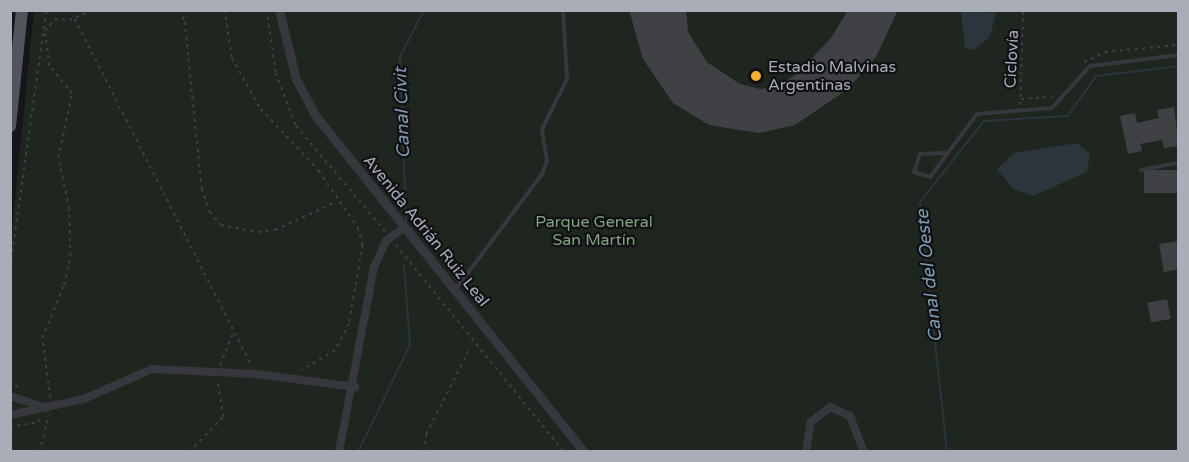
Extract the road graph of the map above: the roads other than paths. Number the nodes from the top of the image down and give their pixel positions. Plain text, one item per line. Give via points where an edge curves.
1 (22, 10) edge
2 (279, 10) edge
3 (561, 10) edge
4 (1179, 55) edge
5 (12, 106) edge
6 (10, 126) edge
7 (946, 153) junction
8 (1179, 163) edge
9 (1141, 170) dead end
10 (403, 228) junction
11 (455, 291) junction
12 (355, 387) junction
13 (10, 396) edge
14 (50, 408) junction
15 (10, 415) edge
16 (339, 452) edge
17 (584, 452) edge
18 (806, 452) edge
19 (864, 452) edge

1 - 5 main road
2 - 10 street, Avenida Adrián Ruiz Leal via 296,79 315,115
3 - 11 lane via 567,79 542,129 547,161 542,174
4 - 7 lane via 1090,66 1052,108 977,114
5 - 6 main road
7 - 7 lane via 930,177 921,178 914,172 920,154
8 - 9 lane
10 - 11 street, Avenida Adrián Ruiz Leal
10 - 12 street via 386,241 374,267
11 - 17 street, Avenida Adrián Ruiz Leal
12 - 14 street via 217,370 143,370 84,399
12 - 16 street
13 - 14 street via 25,404
14 - 15 street
18 - 19 street via 811,422 830,407 850,416

